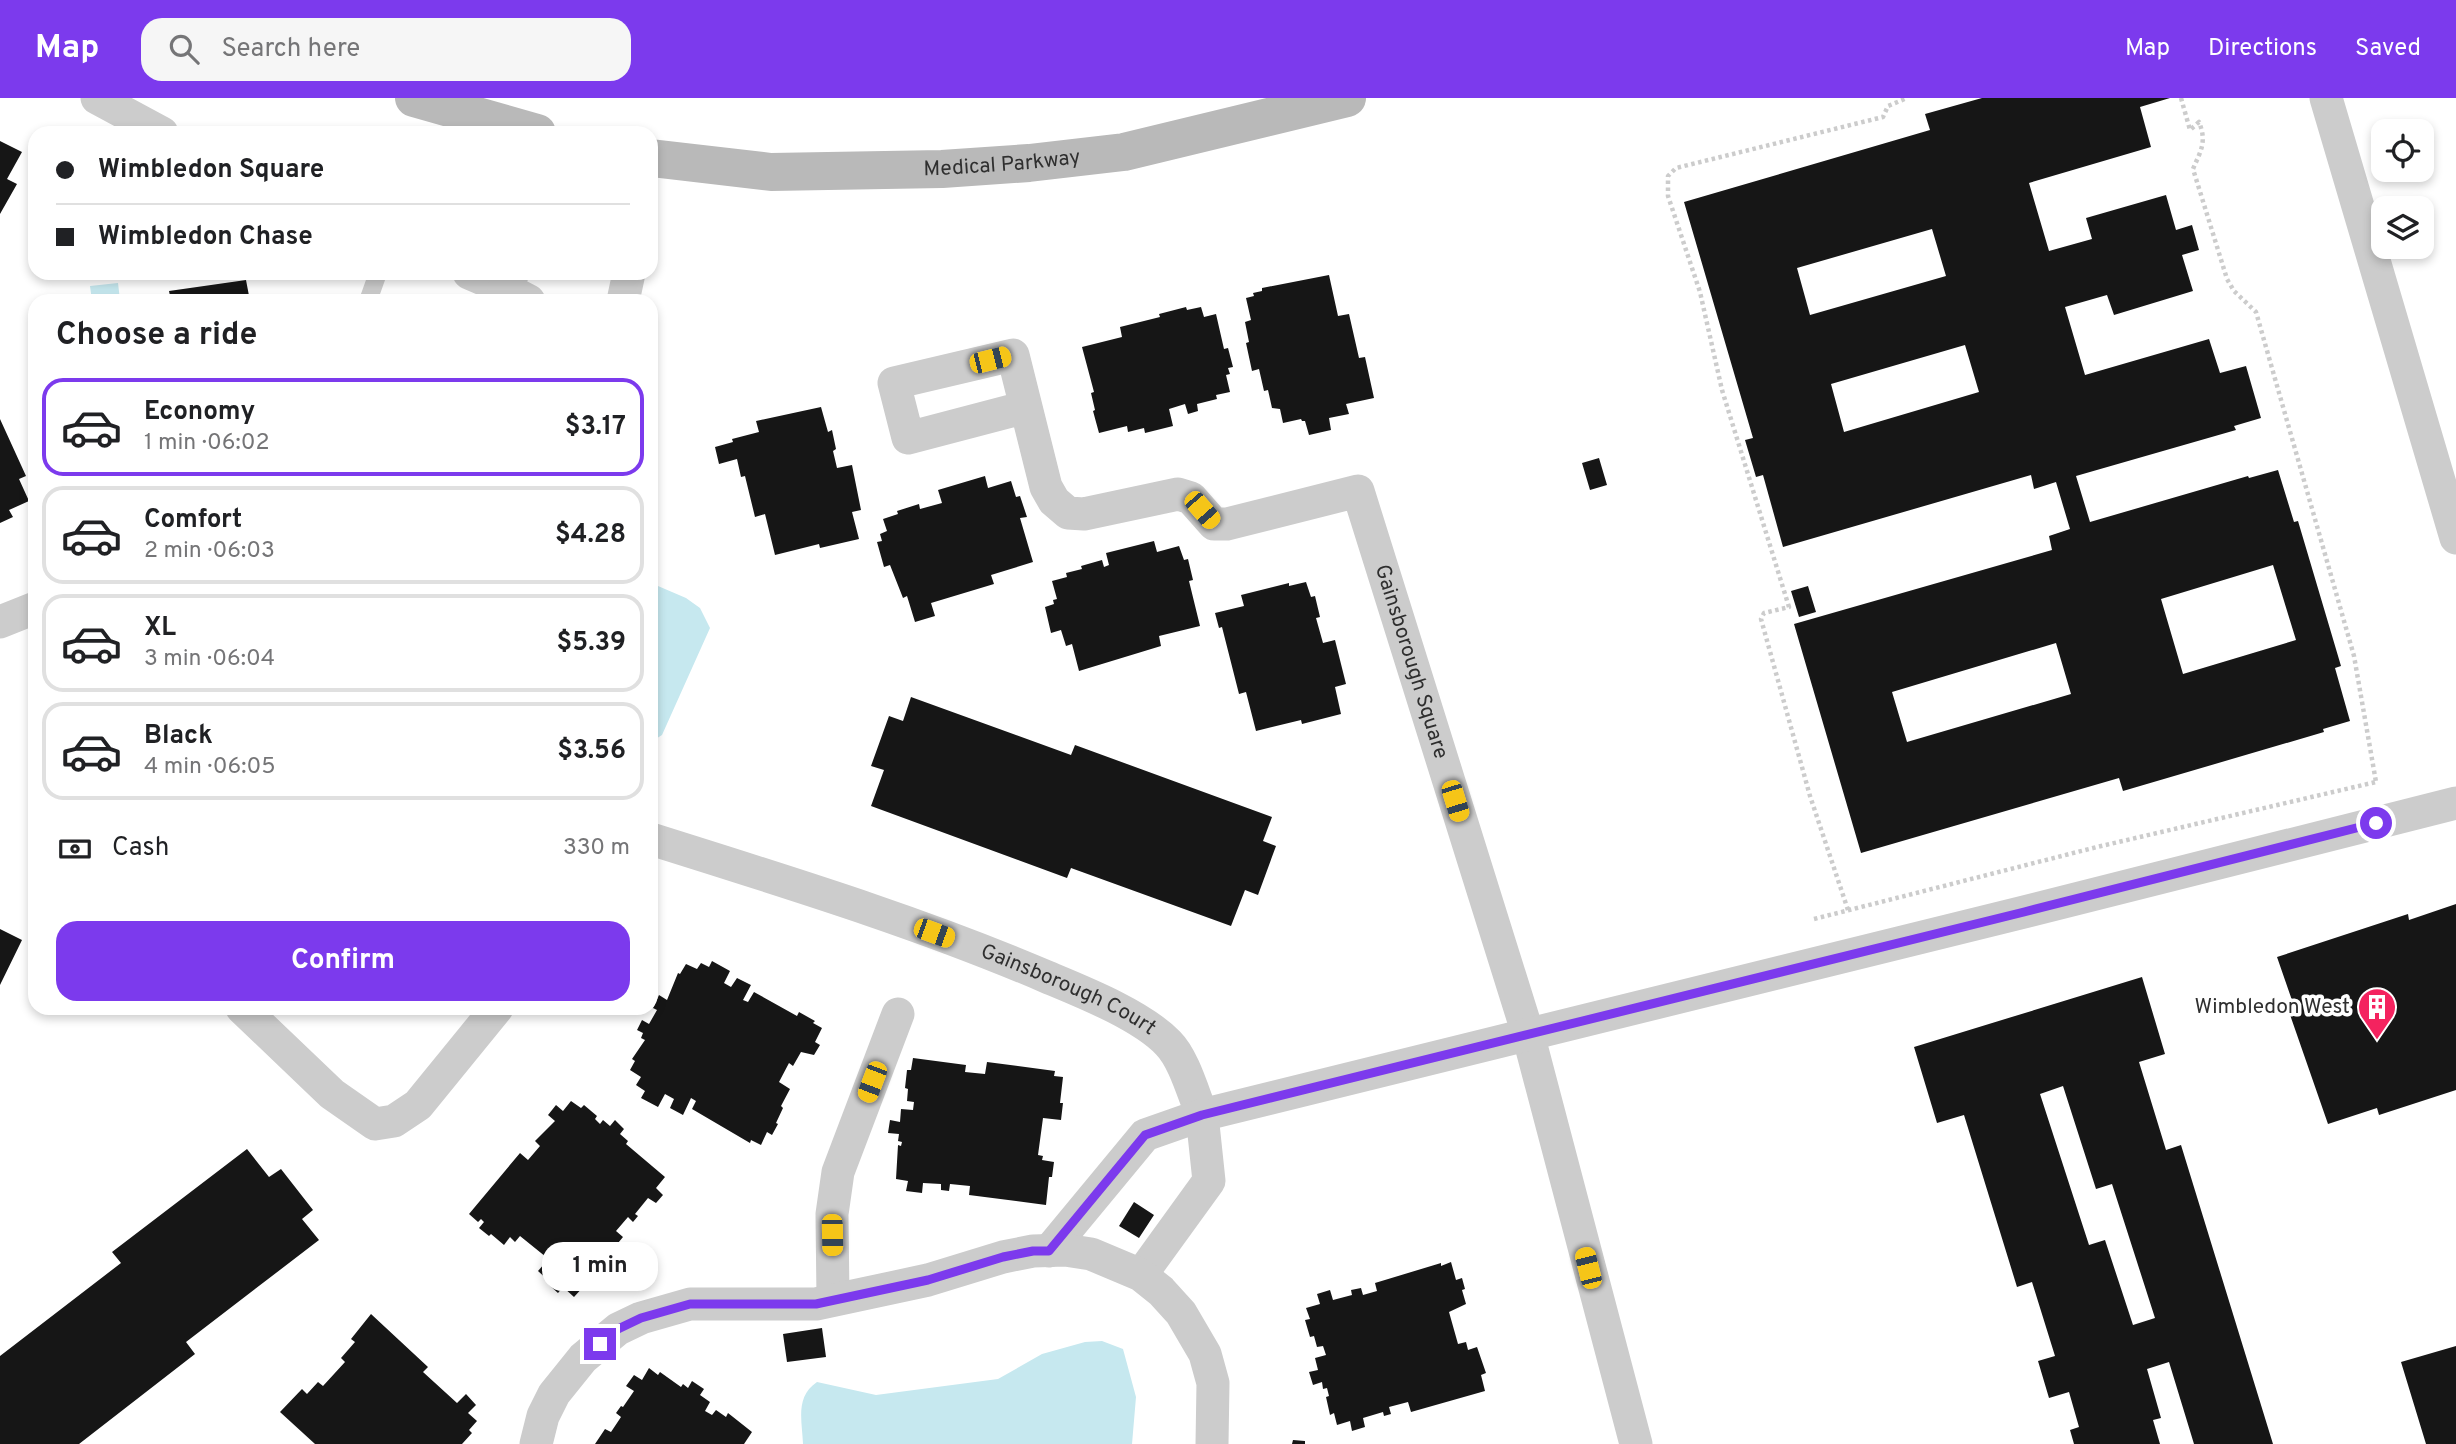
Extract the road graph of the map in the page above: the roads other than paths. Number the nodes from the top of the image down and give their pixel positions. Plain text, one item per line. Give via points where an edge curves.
1 (97, 98) edge
2 (414, 98) edge
3 (1347, 98) edge
4 (2326, 98) edge
5 (149, 126) edge
6 (512, 126) edge
7 (658, 165) edge
8 (485, 280) edge
9 (510, 291) edge
10 (1026, 407) dead end
11 (2456, 538) edge
12 (28, 611) edge
13 (0, 622) edge
14 (2456, 803) edge
15 (658, 841) edge
16 (898, 1014) dead end
17 (249, 1015) edge
18 (492, 1015) edge
19 (1528, 1034) junction
20 (1202, 1115) junction
21 (1049, 1251) junction
22 (1140, 1275) junction
23 (833, 1299) junction
24 (536, 1444) edge
25 (1212, 1444) edge
26 (1636, 1444) edge

1 - 5 street
2 - 6 street
3 - 7 street, Medical Parkway via 1124,152 1029,163 772,172
4 - 11 street
8 - 9 street
10 - 19 street, Gainsborough Square via 1046,487 1068,513 1084,514 1178,494 1191,498 1214,524 1227,524 1357,491
12 - 13 street
14 - 19 street
15 - 20 street, Gainsborough Court via 878,913 1102,1000 1169,1044
16 - 23 street via 838,1172 832,1214
17 - 18 street via 332,1094 375,1124 394,1121 418,1105
19 - 20 street
19 - 26 street, Gainsborough Square
20 - 21 street via 1145,1135
20 - 22 street, Gainsborough Court via 1209,1181
21 - 22 street via 1091,1254
21 - 23 street via 1003,1257 928,1280
22 - 25 street via 1181,1313 1205,1354 1213,1383
23 - 24 street via 816,1304 690,1304 618,1329 583,1358 554,1394

